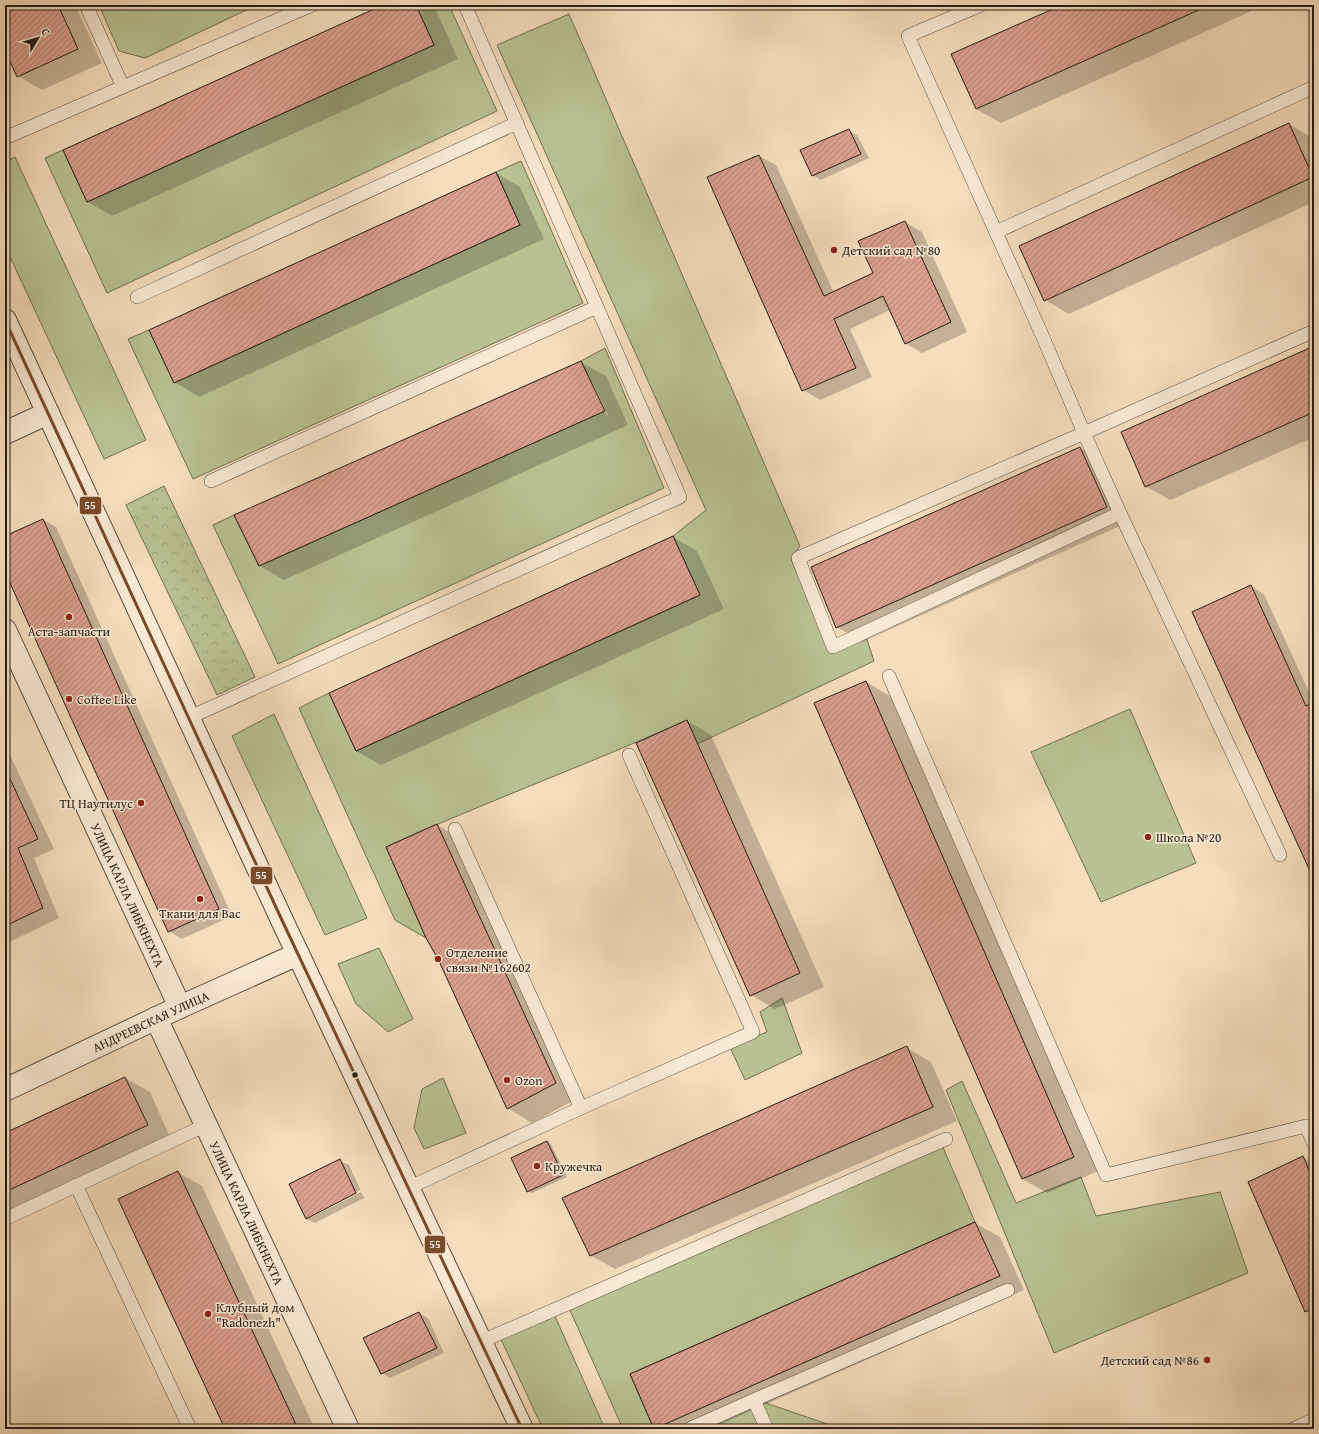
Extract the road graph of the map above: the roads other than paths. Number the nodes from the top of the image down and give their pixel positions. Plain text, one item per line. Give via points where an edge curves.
1 (86, 5) edge
2 (312, 5) edge
3 (465, 5) edge
4 (981, 5) edge
5 (123, 87) junction
6 (1314, 87) edge
7 (517, 123) junction
8 (5, 138) edge
9 (996, 232) junction
10 (137, 297) dead end
11 (597, 308) junction
12 (5, 320) edge
13 (1314, 331) edge
14 (48, 413) junction
15 (5, 433) edge
16 (1084, 433) junction
17 (212, 481) dead end
18 (1120, 513) junction
19 (5, 630) edge
20 (889, 676) dead end
21 (188, 718) junction
22 (629, 755) dead end
23 (455, 829) dead end
24 (1280, 855) dead end
25 (298, 954) junction
26 (180, 1007) junction
27 (156, 1018) junction
28 (5, 1090) edge
29 (581, 1108) junction
30 (206, 1125) junction
31 (1310, 1126) edge
32 (946, 1139) dead end
33 (1314, 1144) edge
34 (76, 1185) junction
35 (408, 1188) junction
36 (5, 1219) edge
37 (1008, 1290) dead end
38 (480, 1342) junction
39 (754, 1400) junction
40 (1314, 1419) edge
41 (190, 1429) edge
42 (348, 1429) edge
43 (522, 1429) edge
44 (689, 1429) edge
45 (767, 1429) edge
46 (1293, 1429) edge

1 - 5 lane
2 - 5 lane
3 - 7 lane
4 - 9 lane via 908,36
5 - 8 lane
6 - 9 lane
7 - 10 lane
7 - 11 lane
9 - 16 lane
11 - 17 lane
11 - 21 lane via 680,497
12 - 14 street
13 - 16 lane
14 - 15 street
14 - 21 street
16 - 18 lane
16 - 18 lane via 798,558 833,647
18 - 24 lane
19 - 26 street, УЛИЦА КАРЛА ЛИБКНЕХТА
20 - 31 lane via 1106,1175
21 - 25 street
22 - 29 lane via 753,1032
23 - 29 lane
25 - 26 street, АНДРЕЕВСКАЯ УЛИЦА
25 - 35 street
26 - 27 street, АНДРЕЕВСКАЯ УЛИЦА
27 - 28 street, АНДРЕЕВСКАЯ УЛИЦА
27 - 30 street, УЛИЦА КАРЛА ЛИБКНЕХТА
29 - 35 lane
30 - 34 lane
30 - 42 street, УЛИЦА КАРЛА ЛИБКНЕХТА
31 - 33 lane
32 - 38 lane
34 - 36 lane
34 - 41 lane
35 - 38 street
37 - 39 lane
38 - 43 street
39 - 44 lane
39 - 45 lane
40 - 46 lane

